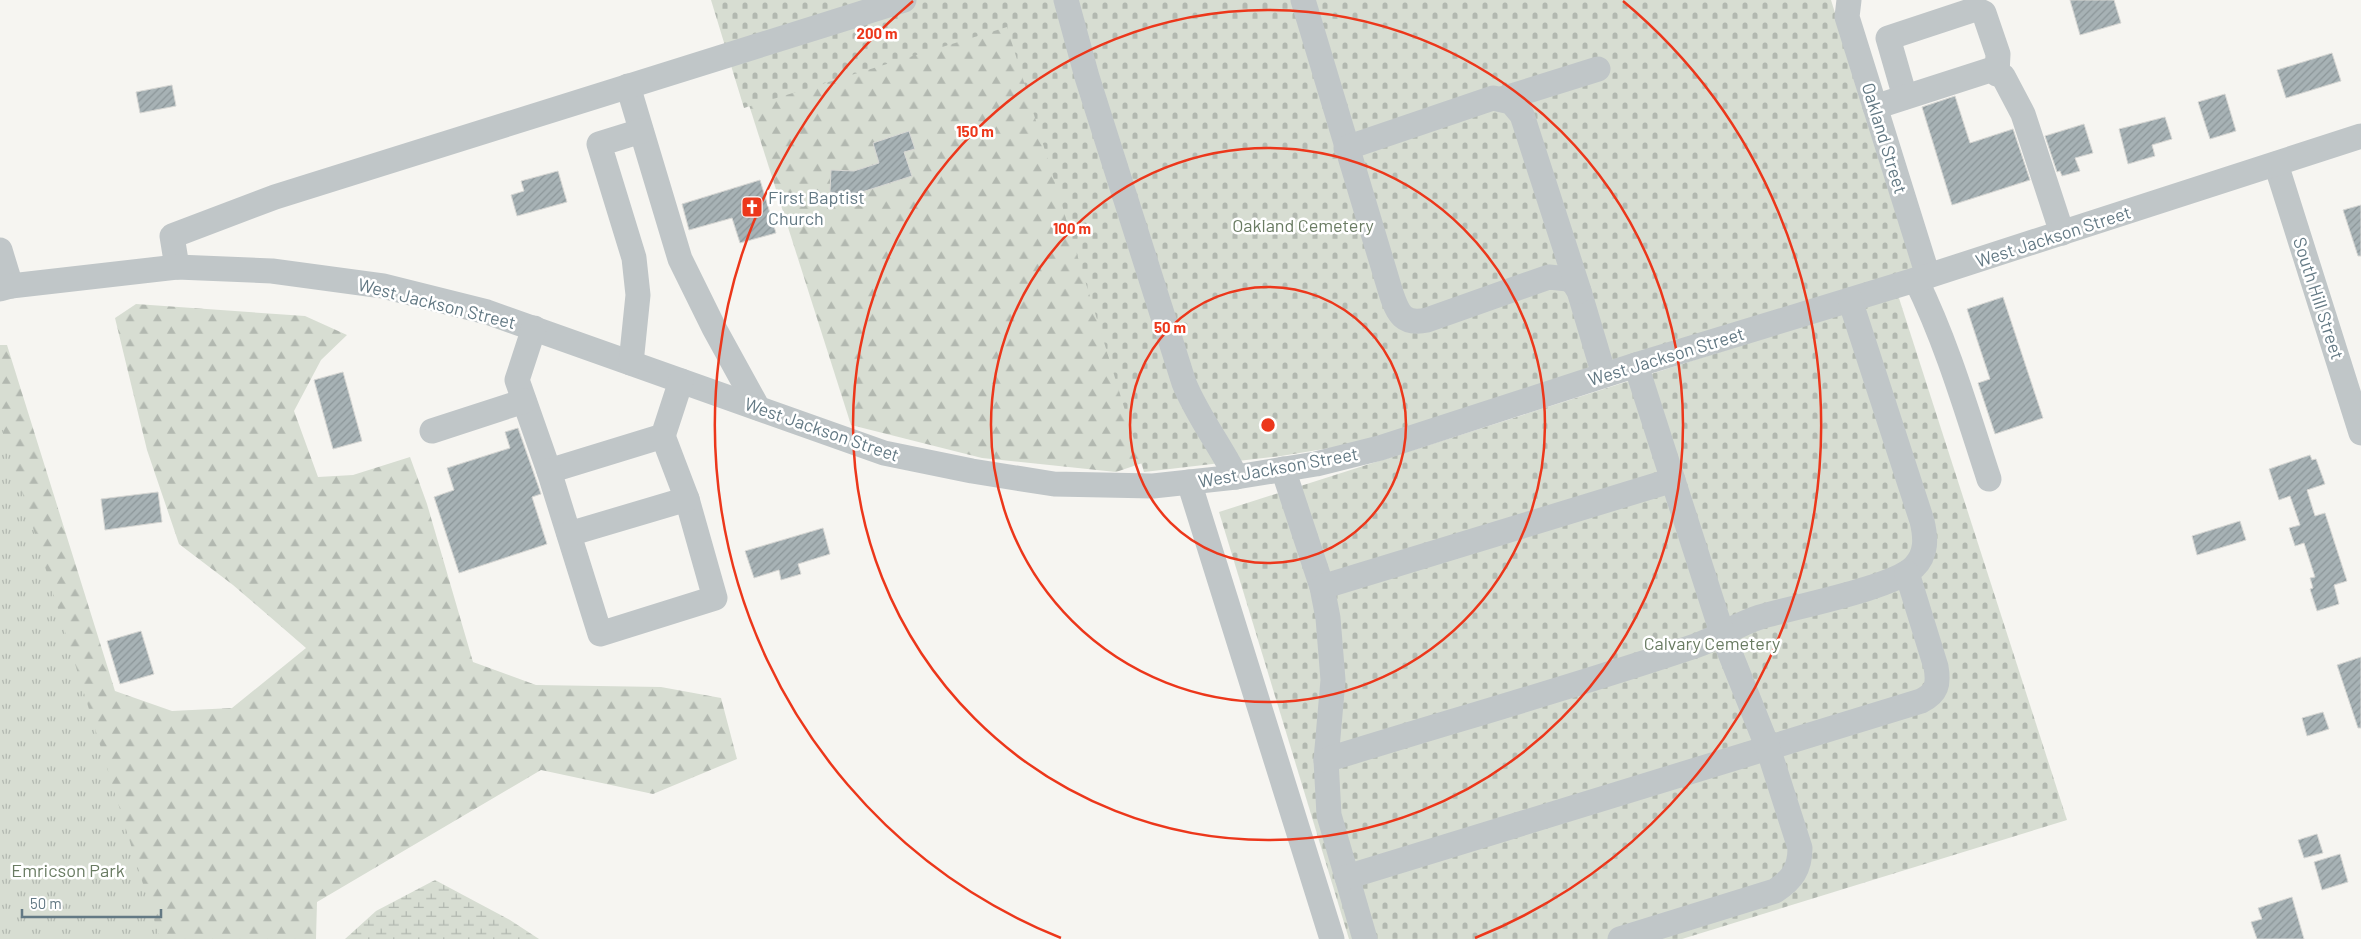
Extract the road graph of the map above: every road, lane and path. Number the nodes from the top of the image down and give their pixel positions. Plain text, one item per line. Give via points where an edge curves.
1 (1066, 0) edge
2 (1303, 0) edge
3 (1849, 0) edge
4 (898, 1) edge
5 (1598, 69) dead end
6 (1997, 74) junction
7 (628, 86) junction
8 (1905, 97) junction
9 (1502, 99) junction
10 (1875, 107) junction
11 (641, 131) junction
12 (2361, 136) edge
13 (1346, 148) junction
14 (2276, 164) junction
15 (2062, 233) junction
16 (0, 250) edge
17 (177, 267) junction
18 (1922, 278) junction
19 (5, 287) edge
20 (1579, 291) junction
21 (1850, 300) junction
22 (534, 328) junction
23 (630, 363) junction
24 (1636, 365) junction
25 (1604, 375) junction
26 (681, 381) junction
27 (524, 401) junction
28 (758, 408) junction
29 (432, 431) dead end
30 (2361, 433) edge
31 (663, 436) junction
32 (1283, 470) junction
33 (549, 471) junction
34 (1236, 477) junction
35 (1989, 479) dead end
36 (1673, 480) junction
37 (1188, 482) junction
38 (687, 499) junction
39 (569, 534) junction
40 (1907, 573) junction
41 (1322, 588) junction
42 (1722, 633) junction
43 (1768, 748) junction
44 (1326, 760) junction
45 (1347, 878) junction
46 (1332, 939) edge
47 (1365, 939) edge
48 (1620, 939) edge

1 - 34 street via 1087,77 1184,383 1193,405
2 - 13 street
3 - 10 street, Oakland Street via 1847,17
4 - 7 street
5 - 9 street
6 - 8 street via 1990,70
6 - 8 street via 1998,54 1984,13 1976,9 1888,38
6 - 15 street via 2003,76 2023,114
7 - 11 street
7 - 17 street via 221,216 172,236
8 - 10 street
9 - 13 street via 1493,98
9 - 20 street via 1511,102 1522,115
10 - 18 street, Oakland Street
11 - 23 street via 599,144 634,258 638,295
11 - 28 street via 680,259
12 - 14 street, West Jackson Street
13 - 20 street via 1395,305 1408,321 1427,320 1549,277 1568,279
14 - 15 street, West Jackson Street
14 - 30 street, South Hill Street
15 - 18 street, West Jackson Street
16 - 19 street
17 - 19 street, West Jackson Street
17 - 22 street, West Jackson Street via 272,271 383,286 487,312
18 - 21 street, West Jackson Street
18 - 35 street, Oakland Street
20 - 25 street
21 - 24 street, West Jackson Street
21 - 40 street via 1922,521 1925,546 1921,558
22 - 23 street, West Jackson Street
22 - 27 street via 517,380
23 - 26 street, West Jackson Street
24 - 25 street, West Jackson Street
24 - 36 street
25 - 32 street, West Jackson Street via 1380,448
26 - 28 street, West Jackson Street
26 - 31 street
27 - 29 street
27 - 33 street
28 - 37 street, West Jackson Street via 884,452 972,471 1054,484 1152,486
31 - 33 street
31 - 38 street
32 - 34 street, West Jackson Street
32 - 41 street
33 - 39 street
34 - 37 street, West Jackson Street
36 - 41 street
36 - 42 street
37 - 46 street
38 - 39 street
38 - 39 street via 715,598 600,634
40 - 42 street via 1866,588 1758,618
40 - 43 street via 1936,667 1936,690 1921,701
41 - 44 street via 1332,649 1333,680
42 - 43 street
42 - 44 street via 1696,646
43 - 45 street
43 - 48 street via 1800,848 1800,862 1795,873 1786,884 1764,896
44 - 45 street via 1329,815
45 - 47 street

